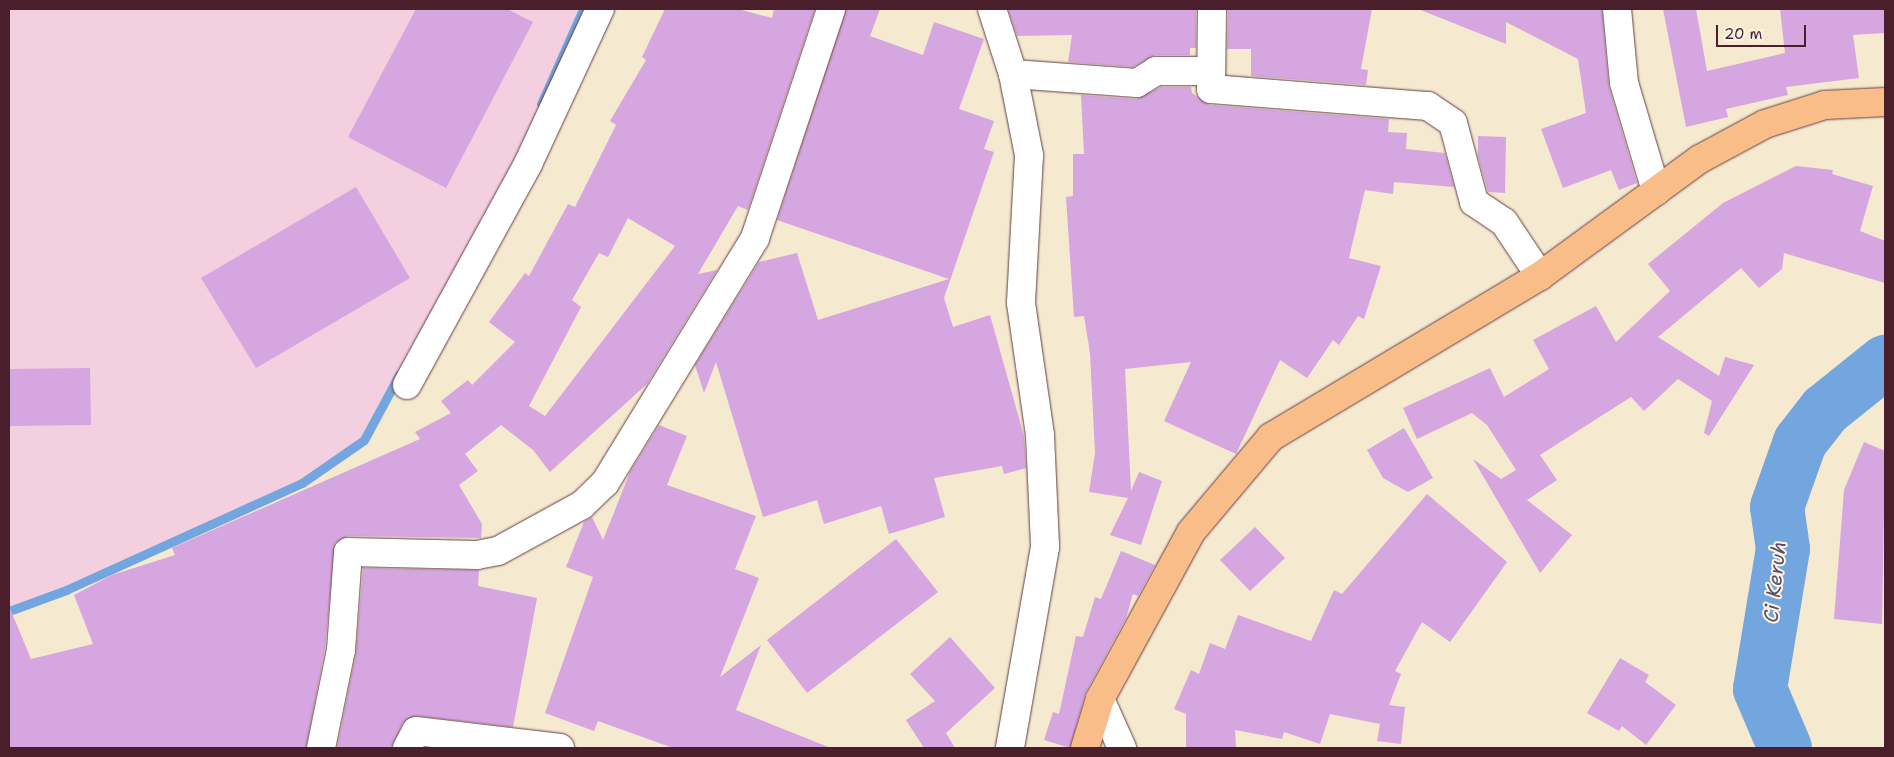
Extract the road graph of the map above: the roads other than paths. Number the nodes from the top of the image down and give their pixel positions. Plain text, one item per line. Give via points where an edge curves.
1 (600, 9) edge
2 (831, 9) edge
3 (992, 9) edge
4 (1212, 9) edge
5 (1616, 9) edge
6 (1210, 71) junction
7 (1013, 74) junction
8 (1885, 102) edge
9 (1656, 191) junction
10 (1540, 276) junction
11 (407, 385) dead end
12 (1100, 700) junction
13 (321, 748) edge
14 (407, 748) edge
15 (560, 748) edge
16 (1010, 748) edge
17 (1085, 748) edge
18 (1122, 748) edge

1 - 11 street via 528,164
2 - 13 street via 755,238 605,483 582,505 498,551 477,555 348,552 342,650
3 - 7 street
4 - 6 street
5 - 9 street via 1624,83
6 - 7 street via 1156,71 1137,83
6 - 10 street via 1212,90 1428,106 1453,123 1474,202 1504,222
7 - 16 street via 1029,155 1021,303 1040,435 1045,547
8 - 9 highway via 1825,105 1765,124 1700,159
9 - 10 highway
10 - 12 highway via 1271,437 1191,532
12 - 17 highway
12 - 18 street
14 - 15 street via 416,731

